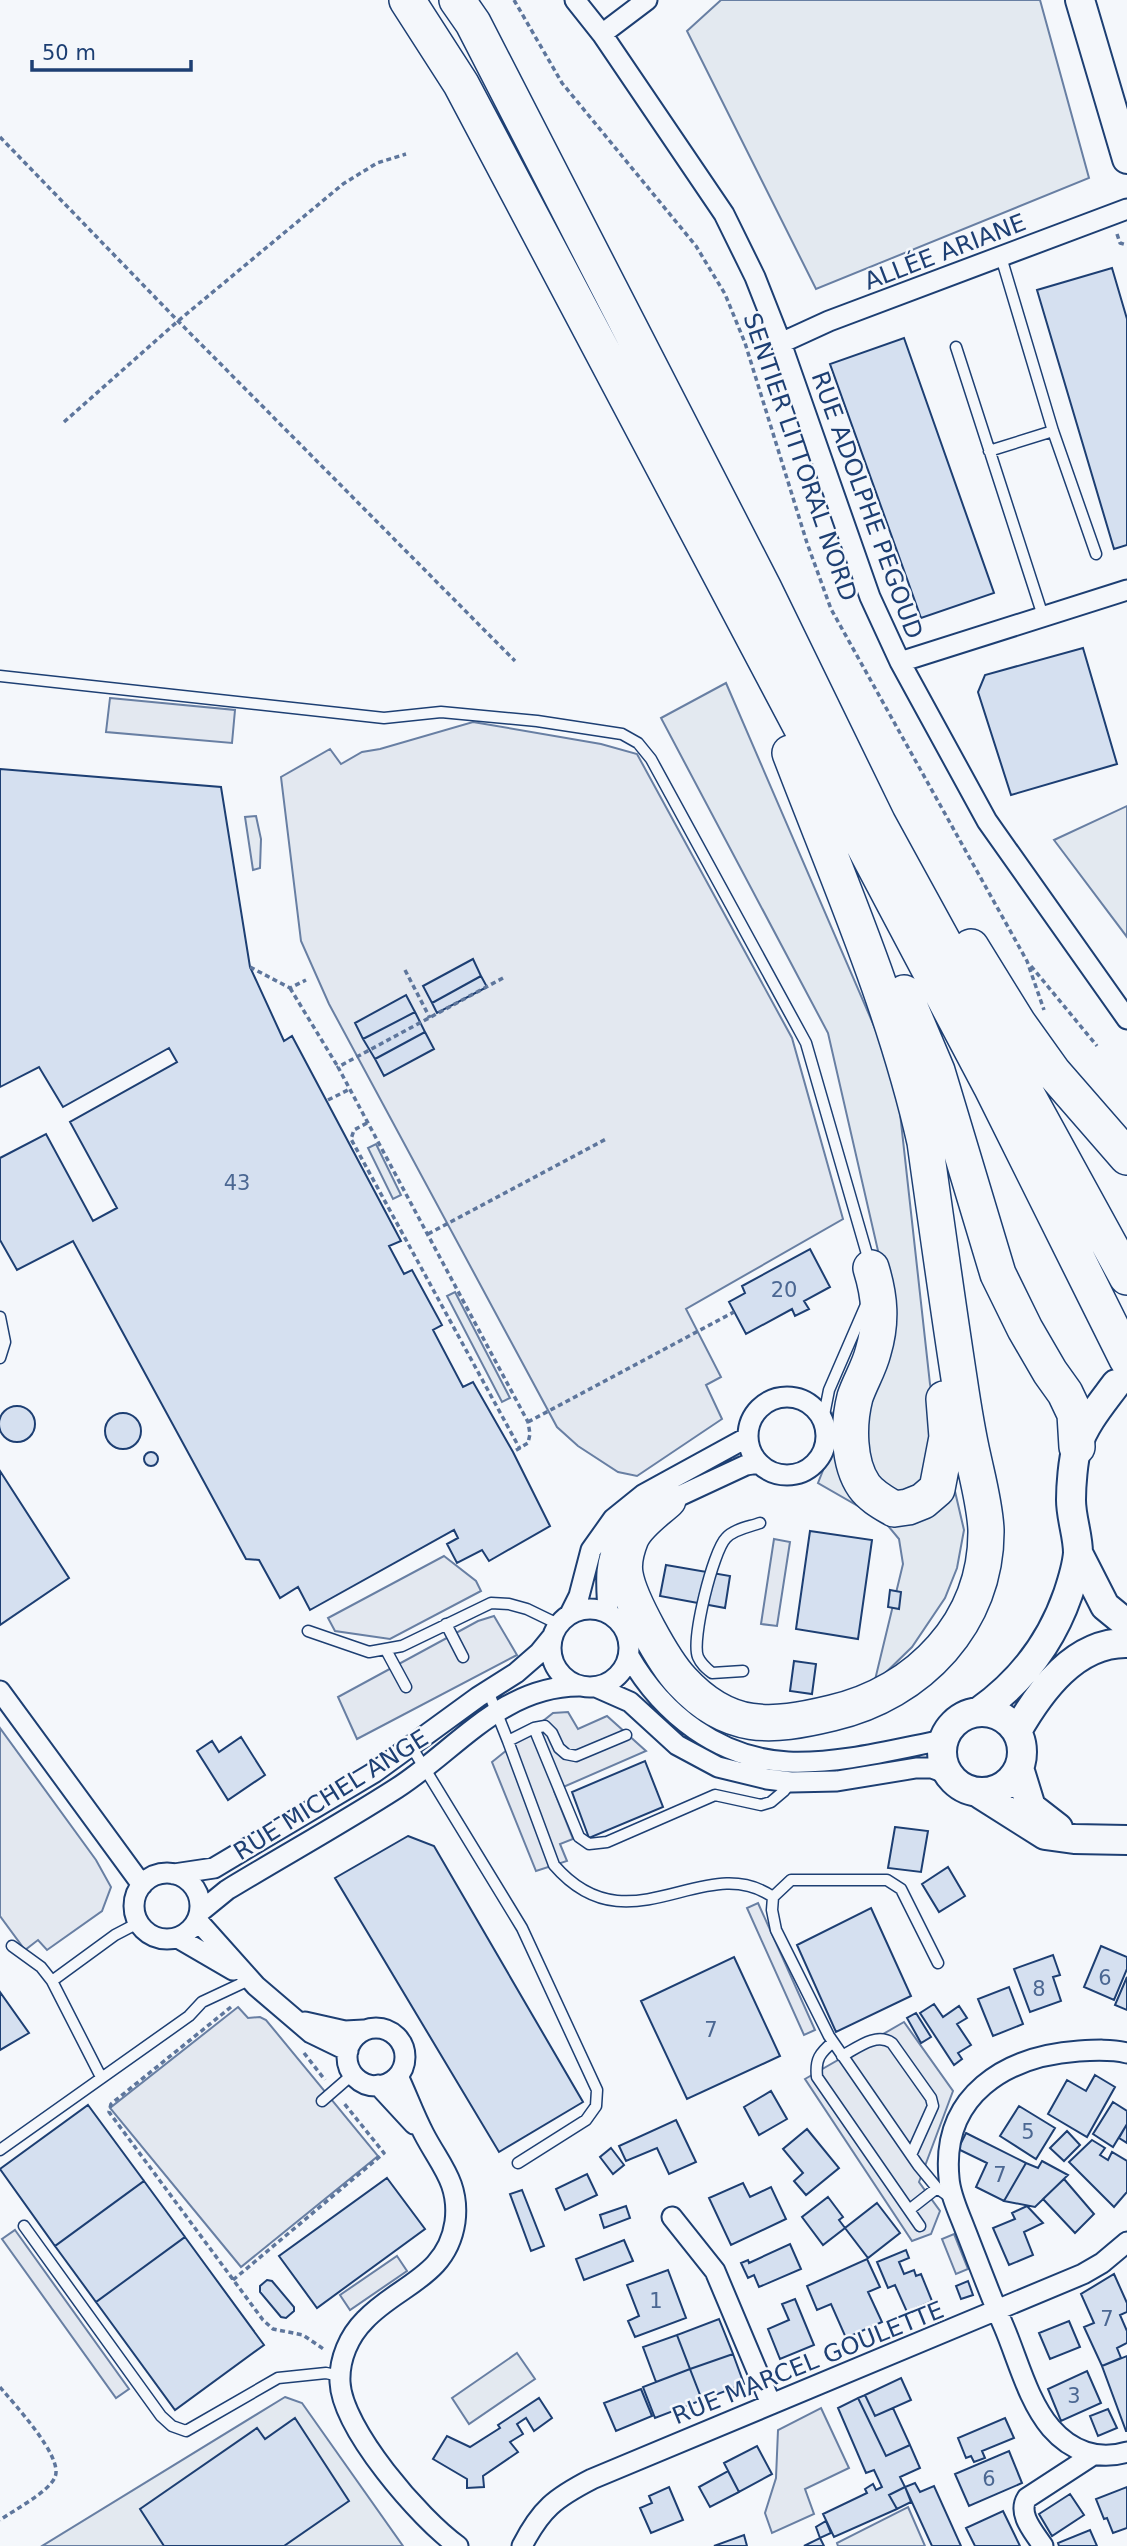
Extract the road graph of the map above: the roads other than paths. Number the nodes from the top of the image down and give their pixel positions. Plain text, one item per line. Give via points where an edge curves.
1 (407, 0) edge
2 (457, 0) edge
3 (575, 0) edge
4 (647, 0) edge
5 (1080, 0) edge
6 (601, 34) junction
7 (1127, 159) edge
8 (1127, 209) edge
9 (1001, 257) junction
10 (781, 344) junction
11 (956, 346) dead end
12 (1053, 431) junction
13 (989, 450) junction
14 (1096, 554) dead end
15 (714, 563) junction
16 (764, 589) junction
17 (1127, 590) edge
18 (1043, 616) junction
19 (900, 662) junction
20 (0, 676) edge
21 (790, 753) junction
22 (1127, 1019) edge
23 (1127, 1157) edge
24 (871, 1268) junction
25 (1127, 1277) edge
26 (946, 1298) junction
27 (0, 1318) edge
28 (0, 1358) edge
29 (1120, 1361) edge
30 (823, 1420) junction
31 (748, 1437) junction
32 (1077, 1447) junction
33 (759, 1463) junction
34 (668, 1500) junction
35 (760, 1523) dead end
36 (1078, 1553) junction
37 (608, 1612) junction
38 (446, 1624) junction
39 (1127, 1624) edge
40 (560, 1625) junction
41 (308, 1631) dead end
42 (1127, 1643) edge
43 (386, 1650) junction
44 (629, 1656) junction
45 (463, 1657) dead end
46 (743, 1671) dead end
47 (407, 1687) dead end
48 (587, 1687) junction
49 (0, 1691) edge
50 (488, 1691) junction
51 (496, 1711) junction
52 (980, 1711) junction
53 (534, 1728) junction
54 (1017, 1731) junction
55 (626, 1735) dead end
56 (943, 1740) junction
57 (508, 1741) junction
58 (411, 1746) junction
59 (1019, 1768) junction
60 (425, 1770) junction
61 (948, 1774) junction
62 (791, 1782) junction
63 (977, 1792) junction
64 (1074, 1839) junction
65 (1127, 1839) edge
66 (174, 1874) junction
67 (142, 1885) junction
68 (774, 1897) junction
69 (199, 1916) junction
70 (138, 1923) junction
71 (178, 1938) junction
72 (12, 1946) dead end
73 (938, 1964) dead end
74 (52, 1981) junction
75 (252, 1983) junction
76 (297, 2020) junction
77 (364, 2030) junction
78 (833, 2042) junction
79 (348, 2052) junction
80 (1127, 2053) edge
81 (842, 2056) junction
82 (353, 2074) junction
83 (398, 2076) junction
84 (101, 2077) junction
85 (378, 2085) junction
86 (322, 2101) dead end
87 (424, 2135) junction
88 (0, 2150) edge
89 (911, 2155) junction
90 (518, 2163) dead end
91 (937, 2188) junction
92 (954, 2200) junction
93 (909, 2210) junction
94 (672, 2217) dead end
95 (24, 2226) dead end
96 (920, 2226) dead end
97 (1127, 2242) edge
98 (998, 2311) junction
99 (341, 2368) junction
100 (771, 2404) junction
101 (1127, 2452) edge
102 (1093, 2455) junction
103 (458, 2546) edge
104 (522, 2546) edge
105 (1043, 2546) edge

1 - 15 highway via 461,84
2 - 16 highway via 473,23
3 - 6 street, RUE ADOLPHE PEGOUD
4 - 6 street
5 - 7 main road
6 - 10 street, RUE ADOLPHE PEGOUD via 724,214
8 - 9 street, ALLÉE ARIANE
9 - 10 street, ALLÉE ARIANE via 829,321
9 - 12 lane
10 - 19 street, RUE ADOLPHE PEGOUD via 870,597
11 - 13 lane
12 - 13 lane
12 - 14 lane
13 - 18 lane
15 - 21 highway via 722,606 738,651
15 - 29 highway via 990,1086
16 - 23 highway via 819,674 953,918 1018,1023 1053,1072
16 - 25 highway via 878,823
17 - 18 street
18 - 19 street
19 - 22 street, RUE ADOLPHE PEGOUD via 987,821
20 - 24 lane via 384,718 441,712 537,721 622,734 638,743 651,759 806,1043
21 - 26 highway via 907,1065 925,1142
21 - 32 highway via 846,859 925,1041 999,1274 1075,1414
24 - 26 highway via 880,1310 873,1352 855,1398 850,1435 864,1487 894,1509 923,1501 937,1489 947,1437 941,1366
24 - 30 lane via 872,1287 829,1390
26 - 34 highway via 986,1528 985,1549 972,1601 955,1632 913,1678 861,1707 815,1717 747,1722 708,1705 675,1674 637,1607 625,1573 632,1535
27 - 28 lane via 5,1342
29 - 32 main road
30 - 31 street via 803,1400 771,1401 756,1413
30 - 33 street via 827,1439 821,1457 808,1470 790,1476
31 - 33 street
31 - 40 street via 644,1494 613,1519 591,1550 579,1596
32 - 36 main road via 1071,1500
33 - 34 street
34 - 37 street via 621,1533 610,1551
35 - 46 lane via 728,1535 719,1547 696,1643 697,1656 712,1673
36 - 39 main road via 1105,1606
36 - 52 main road via 1061,1615 1044,1647 1003,1695
37 - 40 street via 582,1609
37 - 44 street via 626,1631
38 - 40 lane via 491,1602 527,1609
38 - 43 lane
38 - 45 lane
40 - 48 street via 553,1661 568,1681
40 - 50 street, RUE MICHEL ANGE via 539,1653
41 - 43 lane via 369,1652
42 - 54 main road via 1100,1646 1074,1660 1029,1709
43 - 47 lane
44 - 48 street via 618,1677 608,1684
44 - 56 street via 684,1724 740,1753 787,1762 840,1759
48 - 51 street, RUE MICHEL ANGE via 556,1686
48 - 62 street via 630,1702 677,1745 718,1767
49 - 67 street
50 - 51 lane
50 - 58 street, RUE MICHEL ANGE
51 - 57 lane
51 - 60 street, RUE MICHEL ANGE
52 - 54 main road via 1007,1720
52 - 56 main road via 950,1725
53 - 55 lane via 545,1726 559,1748 576,1756
53 - 57 lane
53 - 62 lane via 579,1837 589,1844 607,1842 715,1795 761,1805 771,1802
54 - 59 main road via 1022,1756
56 - 61 main road via 941,1758
57 - 68 lane via 554,1865 584,1893 608,1901 634,1902 727,1883 761,1889
58 - 60 lane
58 - 66 street, RUE MICHEL ANGE via 214,1868
59 - 63 main road via 1002,1787
59 - 64 main road via 1031,1807
60 - 69 street, RUE MICHEL ANGE via 227,1890
60 - 90 lane via 523,1928 597,2090 596,2106 586,2120
61 - 62 street via 916,1768 837,1781
61 - 63 main road via 960,1786
63 - 64 main road via 1045,1835
64 - 65 main road
66 - 67 street via 156,1875
66 - 69 street via 195,1888
67 - 70 street via 134,1903
68 - 73 lane via 791,1880 887,1880 901,1889
68 - 78 lane via 776,1930
69 - 71 street
69 - 75 street
70 - 71 street via 156,1937
70 - 74 lane
71 - 75 street
72 - 74 lane
74 - 84 lane
75 - 76 street
75 - 84 lane via 202,2002 190,2016
76 - 77 street via 345,2031
76 - 79 street via 311,2034
77 - 79 street
77 - 83 street via 383,2028 400,2039 405,2058
78 - 81 lane
78 - 93 lane via 819,2055 817,2077
79 - 82 street
80 - 92 street via 1044,2055 1012,2067 980,2088 951,2135 948,2165
81 - 89 lane
81 - 89 lane via 875,2039 886,2039 931,2098 933,2106
82 - 85 street via 364,2083
82 - 86 lane
83 - 85 street
83 - 87 street
84 - 88 lane
85 - 87 street
87 - 99 street via 447,2171 455,2199 450,2244 432,2270 367,2317 356,2330
89 - 91 lane
91 - 92 lane
91 - 93 lane
92 - 98 street
93 - 96 lane
94 - 100 street via 715,2271
95 - 99 lane via 172,2426 186,2431 278,2378
97 - 98 street, RUE MARCEL GOULETTE via 1083,2274
98 - 100 street, RUE MARCEL GOULETTE
98 - 102 street via 1051,2428 1080,2451
99 - 103 street via 347,2412 360,2434 393,2481 434,2527
100 - 104 street, RUE MARCEL GOULETTE via 568,2492 536,2520
101 - 102 street
102 - 105 street via 1023,2505

